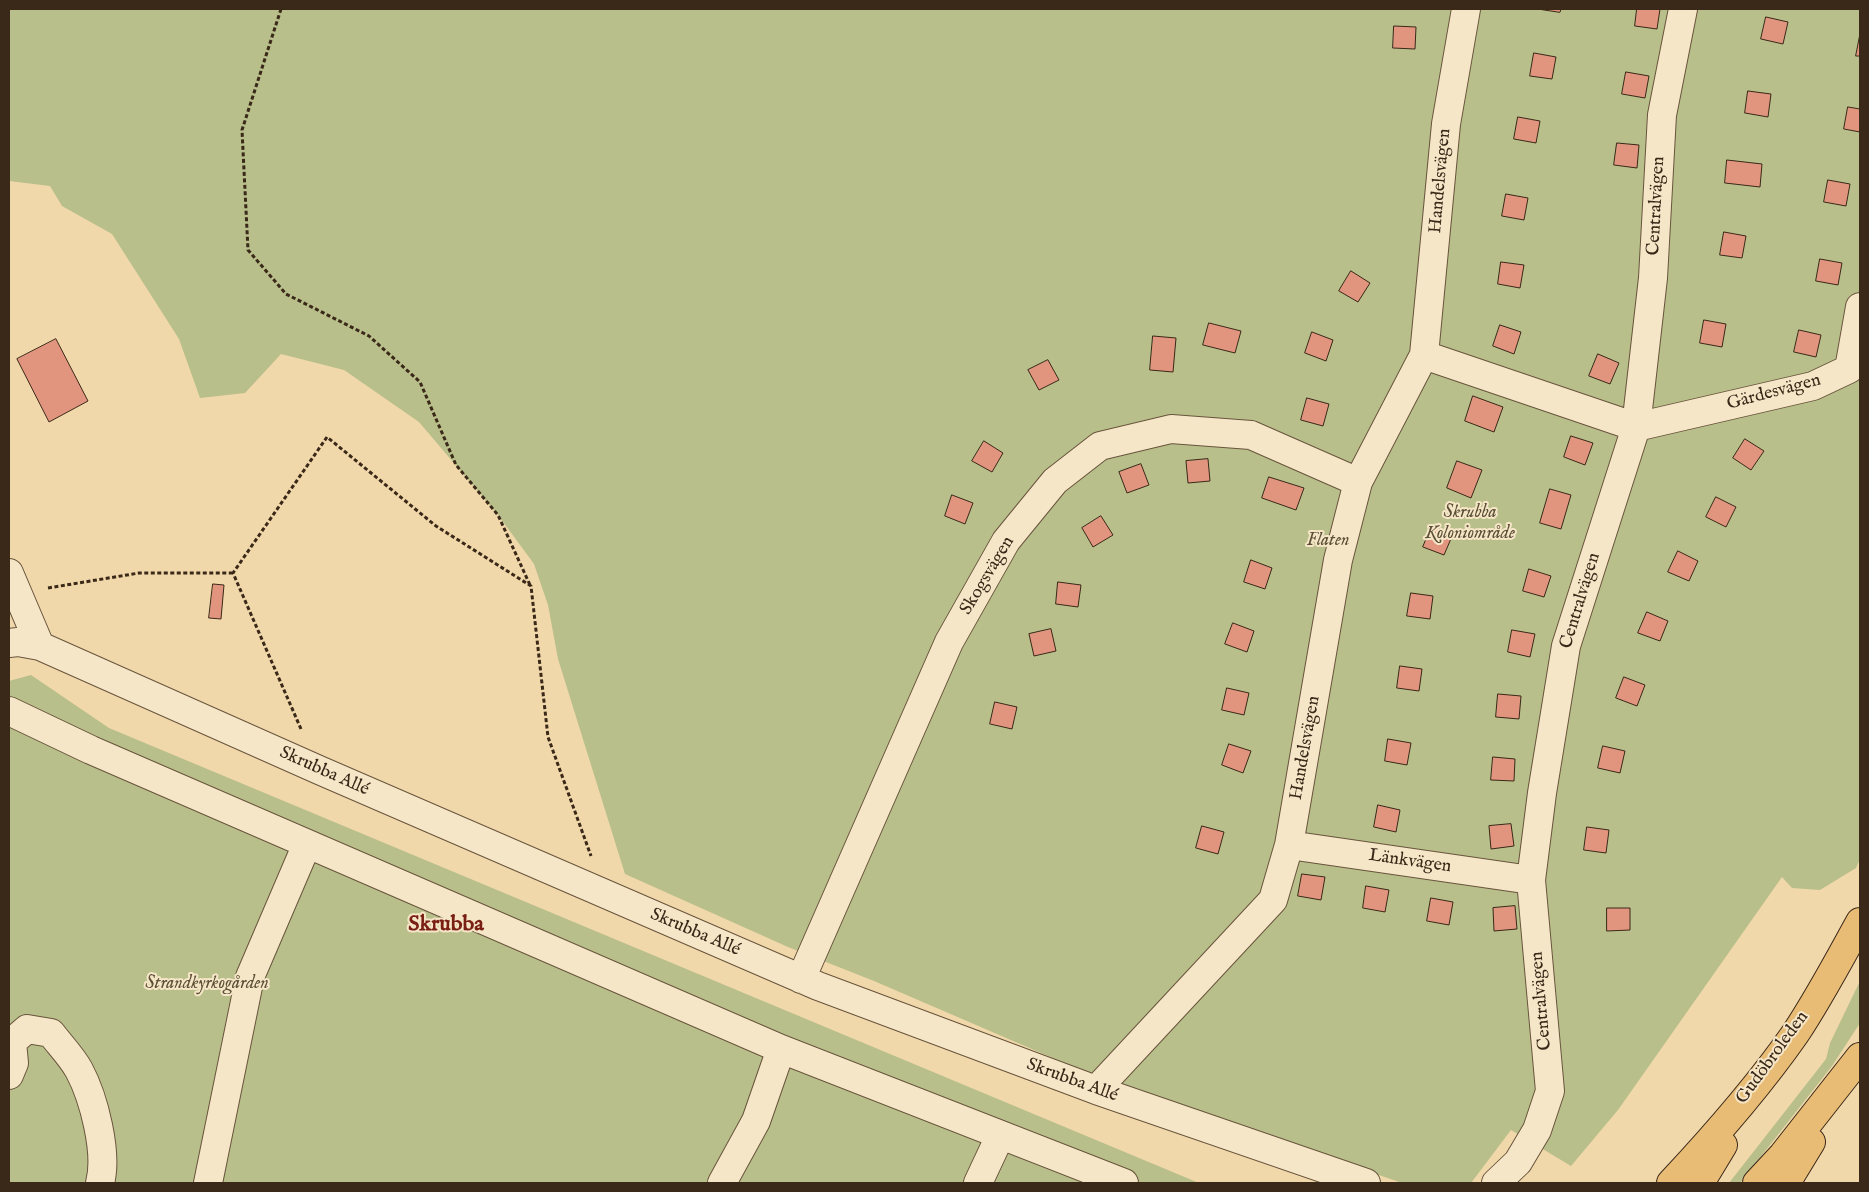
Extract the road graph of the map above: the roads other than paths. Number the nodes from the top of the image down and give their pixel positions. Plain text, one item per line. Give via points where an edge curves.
1 (1466, 9) edge
2 (1683, 9) edge
3 (1860, 307) edge
4 (1424, 354) junction
5 (1636, 427) junction
6 (1358, 482) junction
7 (14, 583) edge
8 (9, 643) edge
9 (40, 646) junction
10 (9, 711) edge
11 (307, 844) junction
12 (1289, 845) junction
13 (1531, 880) junction
14 (1860, 922) edge
15 (801, 979) junction
16 (781, 1049) junction
17 (1860, 1057) edge
18 (1860, 1062) edge
19 (1770, 1069) junction
20 (9, 1074) edge
21 (1096, 1090) junction
22 (1000, 1136) junction
23 (100, 1183) edge
24 (208, 1183) edge
25 (722, 1183) edge
26 (978, 1183) edge
27 (1124, 1183) edge
28 (1366, 1183) edge
29 (1496, 1183) edge
30 (1671, 1183) edge
31 (1700, 1183) edge
32 (1757, 1183) edge
33 (1786, 1183) edge

1 - 4 street, Handelsvägen via 1446,124
2 - 5 street, Centralvägen via 1662,116 1653,278
3 - 5 street, Gärdesvägen via 1850,369 1813,386
4 - 5 street
4 - 6 street, Handelsvägen
5 - 13 street, Centralvägen via 1566,646
6 - 12 street, Handelsvägen via 1338,560
6 - 15 street, Skogsvägen via 1251,435 1171,428 1100,446 1055,482 1006,541 949,642
7 - 9 street
8 - 9 street, Skrubba Allé
9 - 15 street, Skrubba Allé
10 - 11 street
11 - 16 street
11 - 24 street via 250,977
12 - 13 street, Länkvägen
12 - 21 street, Handelsvägen via 1273,900
13 - 29 street, Centralvägen via 1550,1091 1537,1130 1518,1162
14 - 19 main road, Gudöbroleden via 1796,1032
15 - 21 street, Skrubba Allé
16 - 22 street
16 - 25 street via 756,1121
17 - 32 main road
18 - 33 main road
19 - 30 main road, Gudöbroleden via 1703,1150
19 - 31 main road
20 - 23 street via 14,1063 12,1042 27,1029 50,1033 79,1070 95,1112 103,1169
21 - 28 street, Skrubba Allé
22 - 26 street
22 - 27 street

